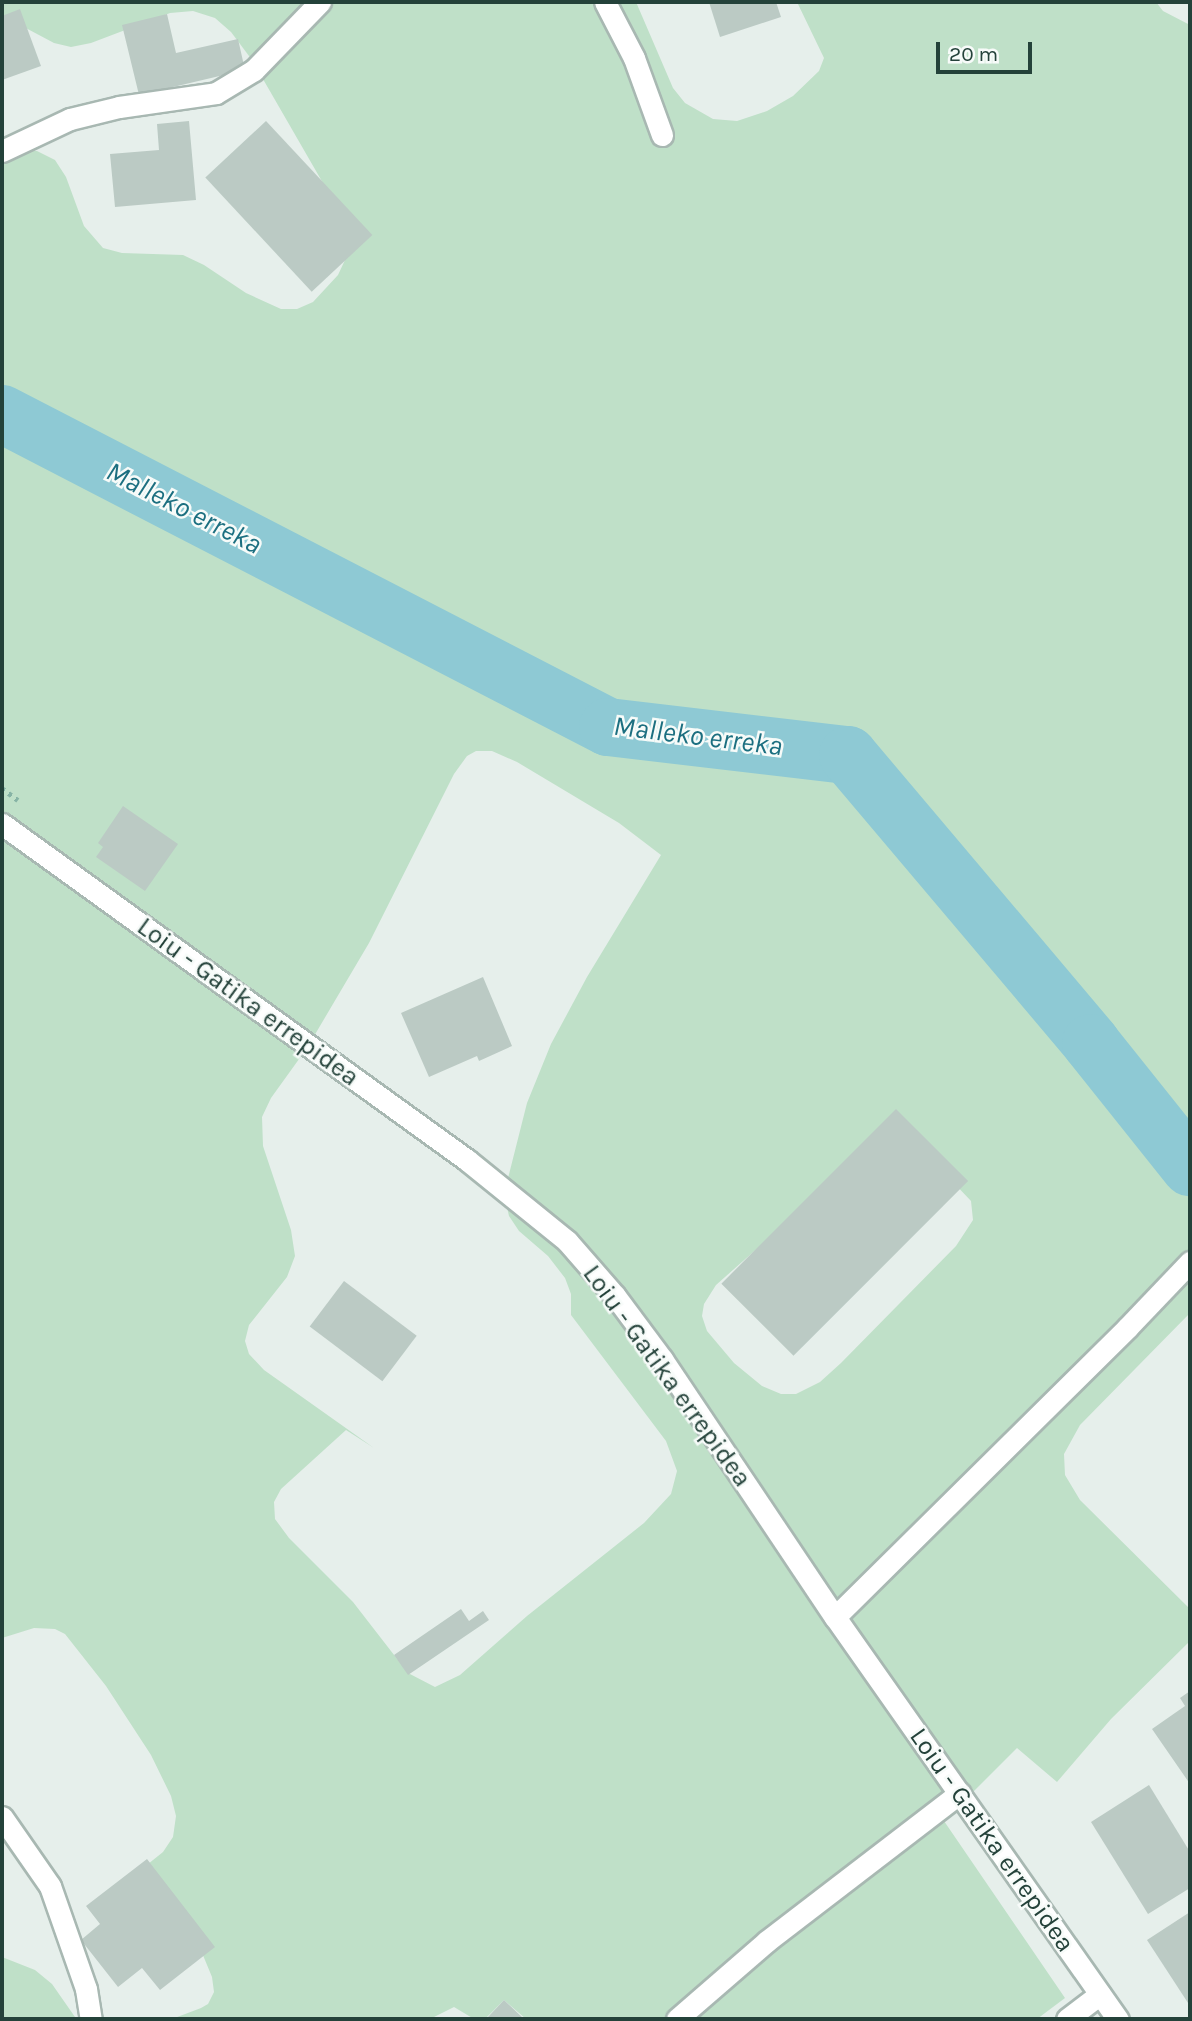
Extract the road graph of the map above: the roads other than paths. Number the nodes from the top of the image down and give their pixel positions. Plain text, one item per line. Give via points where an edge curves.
1 (320, 2) edge
2 (605, 2) edge
3 (662, 135) dead end
4 (2, 151) edge
5 (2, 824) edge
6 (1190, 1262) edge
7 (835, 1617) junction
8 (961, 1793) junction
9 (2, 1817) edge
10 (1100, 1994) junction
11 (91, 2019) edge
12 (677, 2019) edge
13 (1067, 2019) edge
14 (1118, 2019) edge

1 - 4 street via 254,70 216,93 69,119
2 - 3 street via 634,58
5 - 7 street, Loiu - Gatika errepidea via 467,1160 567,1241 662,1359
6 - 7 street
7 - 8 street, Loiu - Gatika errepidea
8 - 10 street, Loiu - Gatika errepidea
8 - 12 street via 767,1941
9 - 11 street via 50,1886 86,1989
10 - 13 street
10 - 14 street, Loiu - Gatika errepidea

